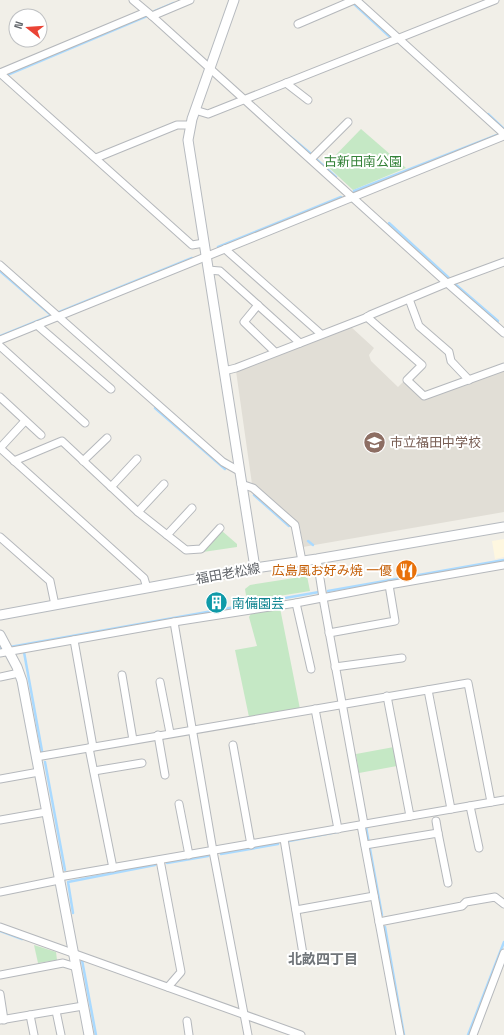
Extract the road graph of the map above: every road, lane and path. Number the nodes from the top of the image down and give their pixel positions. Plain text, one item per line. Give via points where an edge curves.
1 (133, 0) edge
2 (190, 0) edge
3 (234, 0) edge
4 (355, 0) edge
5 (495, 0) edge
6 (149, 14) junction
7 (298, 24) dead end
8 (398, 38) junction
9 (210, 68) junction
10 (2, 74) edge
11 (286, 83) junction
12 (244, 99) junction
13 (308, 100) dead end
14 (195, 110) junction
15 (348, 122) dead end
16 (191, 125) junction
17 (504, 135) edge
18 (96, 158) junction
19 (311, 159) junction
20 (353, 196) junction
21 (204, 243) junction
22 (225, 249) junction
23 (206, 256) junction
24 (504, 262) edge
25 (0, 265) edge
26 (208, 270) junction
27 (447, 283) junction
28 (409, 299) junction
29 (258, 305) junction
30 (55, 316) junction
31 (367, 317) junction
32 (37, 326) junction
33 (503, 331) edge
34 (321, 334) junction
35 (0, 340) edge
36 (300, 343) junction
37 (0, 346) edge
38 (275, 352) junction
39 (504, 367) edge
40 (224, 371) junction
41 (469, 380) junction
42 (111, 389) dead end
43 (0, 397) edge
44 (25, 421) junction
45 (85, 423) dead end
46 (41, 436) dead end
47 (107, 438) dead end
48 (0, 448) edge
49 (137, 459) dead end
50 (14, 461) junction
51 (83, 461) junction
52 (239, 471) junction
53 (164, 484) dead end
54 (241, 484) junction
55 (111, 487) junction
56 (192, 508) dead end
57 (138, 512) junction
58 (504, 527) edge
59 (220, 528) dead end
60 (167, 535) junction
61 (0, 537) edge
62 (317, 559) junction
63 (302, 561) junction
64 (504, 565) edge
65 (255, 568) junction
66 (389, 585) junction
67 (147, 588) junction
68 (323, 598) junction
69 (296, 603) junction
70 (55, 604) junction
71 (0, 615) edge
72 (174, 622) junction
73 (329, 633) junction
74 (0, 635) edge
75 (74, 640) junction
76 (4, 652) edge
77 (402, 658) dead end
78 (336, 667) junction
79 (311, 669) dead end
80 (19, 673) junction
81 (122, 675) dead end
82 (0, 677) edge
83 (160, 682) dead end
84 (428, 690) junction
85 (387, 696) junction
86 (342, 704) junction
87 (315, 709) junction
88 (192, 729) junction
89 (170, 733) junction
90 (158, 735) junction
91 (133, 740) junction
92 (233, 745) dead end
93 (91, 747) junction
94 (36, 757) junction
95 (142, 763) dead end
96 (94, 771) junction
97 (39, 772) junction
98 (165, 775) dead end
99 (0, 779) edge
100 (504, 800) edge
101 (492, 802) junction
102 (179, 804) dead end
103 (470, 806) junction
104 (451, 809) junction
105 (46, 812) junction
106 (410, 816) junction
107 (0, 820) edge
108 (436, 821) dead end
109 (363, 825) junction
110 (338, 829) junction
111 (438, 833) junction
112 (284, 839) junction
113 (251, 845) junction
114 (365, 845) junction
115 (479, 848) dead end
116 (213, 851) junction
117 (189, 856) junction
118 (160, 860) junction
119 (113, 868) junction
120 (59, 879) junction
121 (448, 883) dead end
122 (0, 892) edge
123 (374, 896) junction
124 (504, 904) edge
125 (296, 910) junction
126 (379, 922) junction
127 (0, 927) edge
128 (73, 952) junction
129 (504, 953) edge
130 (304, 960) dead end
131 (76, 967) junction
132 (0, 975) edge
133 (168, 987) junction
134 (0, 994) edge
135 (83, 1006) junction
136 (56, 1010) junction
137 (30, 1015) junction
138 (244, 1017) junction
139 (2, 1020) edge
140 (187, 1020) dead end
141 (34, 1035) edge
142 (60, 1035) edge
143 (89, 1035) edge
144 (189, 1035) edge
145 (248, 1035) edge
146 (302, 1035) edge
147 (400, 1035) edge
148 (473, 1035) edge

1 - 6 street
2 - 6 street
3 - 9 street
4 - 7 street
4 - 8 street
5 - 8 street
6 - 9 street
6 - 10 street
8 - 11 street
8 - 17 street
9 - 12 street
9 - 14 street
10 - 18 street
11 - 12 street
11 - 13 street
12 - 14 street via 208,114
12 - 19 street
14 - 16 street
15 - 19 street
16 - 18 street via 177,125
16 - 21 street via 188,140
17 - 20 street
18 - 21 street via 192,245
19 - 20 street
20 - 22 street
20 - 27 street
21 - 23 street
22 - 23 street
22 - 34 street
23 - 26 street
23 - 30 street
24 - 27 street
25 - 30 street
26 - 29 street via 220,271
26 - 40 street
27 - 28 street
27 - 33 street
28 - 31 street
28 - 41 street via 419,326 449,352 452,361
29 - 36 street
29 - 38 street via 244,322
30 - 32 street
30 - 52 street via 223,462
31 - 34 street
31 - 41 street via 422,365 406,380 424,396
32 - 35 street
32 - 42 street
34 - 36 street
36 - 38 street
37 - 45 street
38 - 40 street
39 - 41 street
40 - 52 street
43 - 44 street
44 - 46 street
44 - 48 street
47 - 51 street
48 - 50 street
49 - 55 street
50 - 51 street via 62,442
50 - 67 street via 144,578
51 - 55 street
52 - 54 street
53 - 57 street
54 - 63 street via 253,488 295,525
54 - 65 street
55 - 57 street
56 - 60 street
57 - 60 street
58 - 62 street, 福田老松線
59 - 60 street via 201,549 186,550
61 - 70 street via 50,581
62 - 63 street, 福田老松線
62 - 68 street
63 - 65 street, 福田老松線
64 - 66 street
65 - 67 street, 福田老松線
66 - 68 street
66 - 73 street via 395,621
67 - 70 street, 福田老松線
68 - 69 street
68 - 73 street
69 - 72 street
69 - 79 street
70 - 71 street, 福田老松線
72 - 75 street
72 - 88 street
73 - 78 street
74 - 76 street
75 - 76 street
75 - 93 street
76 - 80 street
77 - 78 street
78 - 86 street
80 - 82 street
80 - 94 street
81 - 91 street
83 - 89 street
84 - 85 street
84 - 101 street via 468,683
84 - 104 street
85 - 86 street
85 - 106 street
86 - 87 street
86 - 109 street
87 - 88 street
87 - 110 street
88 - 89 street
88 - 116 street
89 - 90 street
90 - 91 street
90 - 98 street
91 - 93 street
92 - 113 street
93 - 94 street
93 - 96 street
94 - 97 street
95 - 96 street
96 - 119 street
97 - 99 street
97 - 105 street
100 - 101 street
101 - 103 street
102 - 117 street
103 - 104 street
103 - 115 street
104 - 106 street
105 - 107 street
105 - 120 street
106 - 109 street
108 - 111 street
109 - 110 street
109 - 114 street
110 - 112 street
111 - 114 street
111 - 121 street
112 - 113 street
112 - 125 street
113 - 116 street
114 - 123 street
116 - 117 street
116 - 138 street
117 - 118 street
118 - 119 street
118 - 133 street via 181,972
119 - 120 street
120 - 122 street
120 - 128 street
123 - 125 street
123 - 126 street
124 - 126 street via 496,897
125 - 130 street
126 - 147 street
127 - 128 street
128 - 131 street
128 - 133 street
129 - 148 street
131 - 132 street via 63,963
131 - 135 street
133 - 138 street
134 - 139 street
135 - 136 street
135 - 143 street
136 - 137 street
136 - 142 street
137 - 139 street
137 - 141 street
138 - 145 street
138 - 146 street
140 - 144 street

